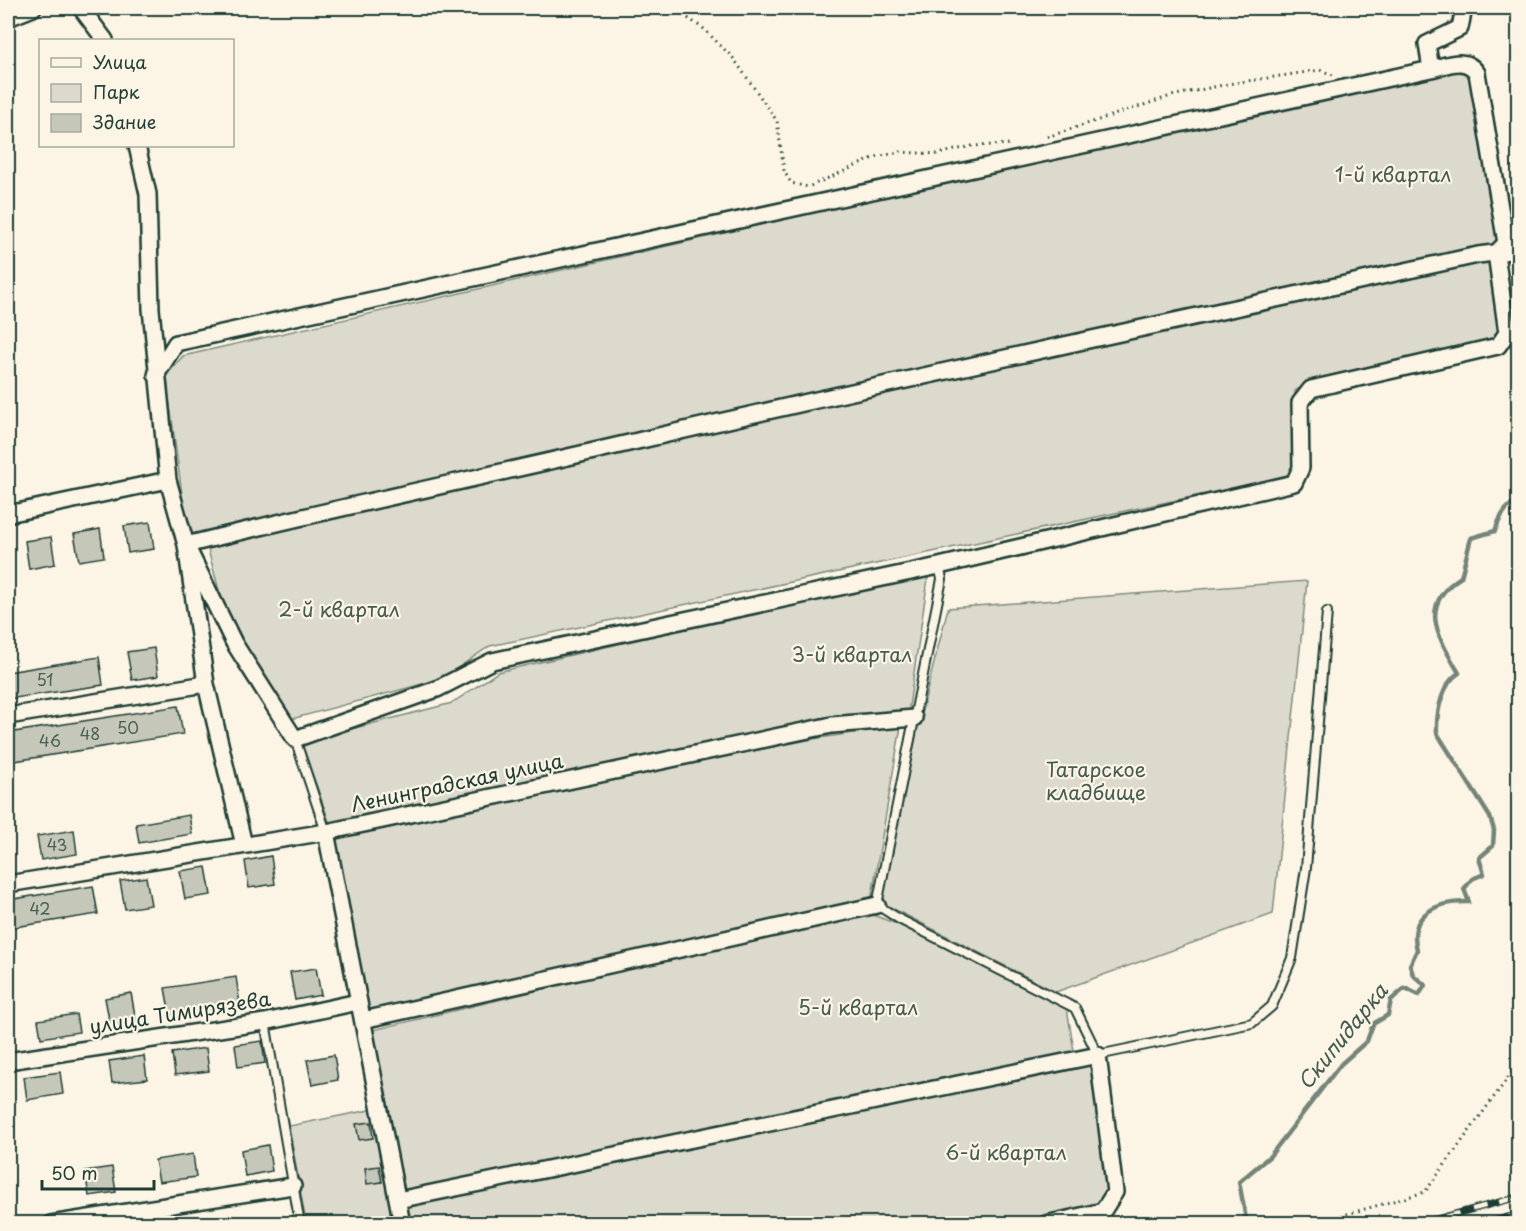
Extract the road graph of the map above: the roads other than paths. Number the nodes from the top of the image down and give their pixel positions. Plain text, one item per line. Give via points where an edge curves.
1 (33, 8) edge
2 (81, 8) edge
3 (1464, 8) edge
4 (8, 18) edge
5 (104, 39) edge
6 (1431, 69) junction
7 (137, 147) edge
8 (1518, 250) edge
9 (1496, 253) junction
10 (156, 375) junction
11 (168, 480) junction
12 (8, 514) edge
13 (186, 545) junction
14 (939, 566) junction
15 (1327, 612) dead end
16 (206, 684) junction
17 (8, 716) edge
18 (914, 718) junction
19 (294, 739) junction
20 (326, 832) junction
21 (244, 845) junction
22 (8, 884) edge
23 (877, 905) junction
24 (358, 1002) junction
25 (363, 1020) junction
26 (265, 1022) junction
27 (1098, 1055) junction
28 (8, 1061) edge
29 (293, 1186) junction
30 (398, 1200) junction
31 (51, 1224) edge
32 (300, 1224) edge
33 (402, 1224) edge
34 (1046, 1224) edge

1 - 4 street
2 - 5 street
3 - 6 street via 1460,28 1427,45
6 - 9 street via 1464,62 1477,73 1506,243
6 - 10 street via 176,343
7 - 10 street via 148,194 150,309
8 - 9 street
9 - 13 street via 790,404 348,504
9 - 14 street via 1507,333 1504,341 1482,352 1311,389 1300,403 1301,468 1294,483
10 - 11 street
11 - 12 street
11 - 13 street
13 - 16 street
13 - 19 street via 234,643
14 - 18 lane via 942,579
14 - 19 street via 492,661 437,689
15 - 27 lane via 1306,868 1292,958 1272,1005 1252,1023
16 - 17 street
16 - 21 street
18 - 20 street, Ленинградская улица via 832,725
18 - 23 lane
19 - 20 lane
20 - 21 street, Ленинградская улица
20 - 24 street
21 - 22 street, Ленинградская улица
23 - 25 street
23 - 27 lane via 1075,1008
24 - 25 street
24 - 26 street, улица Тимирязева
25 - 30 street
26 - 28 street, улица Тимирязева
26 - 29 lane
27 - 30 street
27 - 34 street via 1116,1192 1103,1211
29 - 31 street
29 - 32 lane
30 - 33 street

